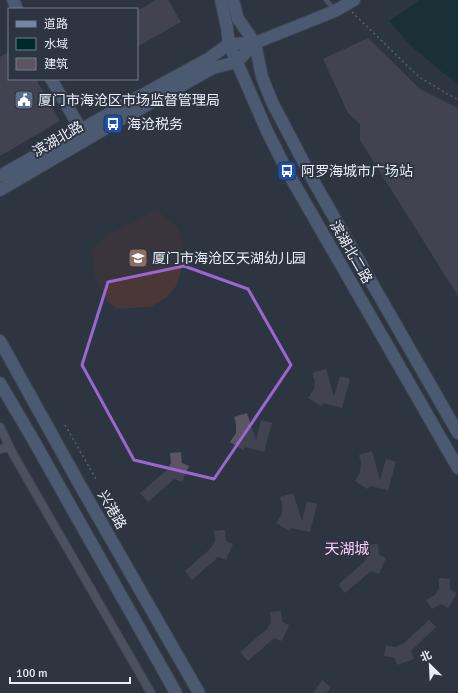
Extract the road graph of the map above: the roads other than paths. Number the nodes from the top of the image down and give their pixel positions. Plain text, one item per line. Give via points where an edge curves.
1 (221, 0) edge
2 (233, 0) edge
3 (326, 0) edge
4 (345, 5) edge
5 (229, 44) junction
6 (255, 44) junction
7 (237, 62) junction
8 (52, 80) edge
9 (84, 134) junction
10 (0, 176) edge
11 (0, 190) edge
12 (0, 341) edge
13 (0, 383) edge
14 (0, 426) edge
15 (458, 433) edge
16 (9, 447) junction
17 (0, 449) edge
18 (458, 468) edge
19 (150, 693) edge
20 (176, 693) edge
21 (199, 693) edge

1 - 5 street
2 - 6 street via 238,19
3 - 4 lane
4 - 6 street
5 - 6 street
5 - 7 street, 滨湖北二路
5 - 9 street, 滨湖北路
6 - 7 street
6 - 15 street, 滨湖北二路 via 262,77 315,184
7 - 9 street, 滨湖北路 via 213,68
7 - 18 street, 滨湖北二路 via 287,171
8 - 9 street
9 - 10 street, 滨湖北路
9 - 11 street, 滨湖北路
12 - 21 street, 兴港路
13 - 20 street
14 - 16 street
16 - 17 street
16 - 19 street

